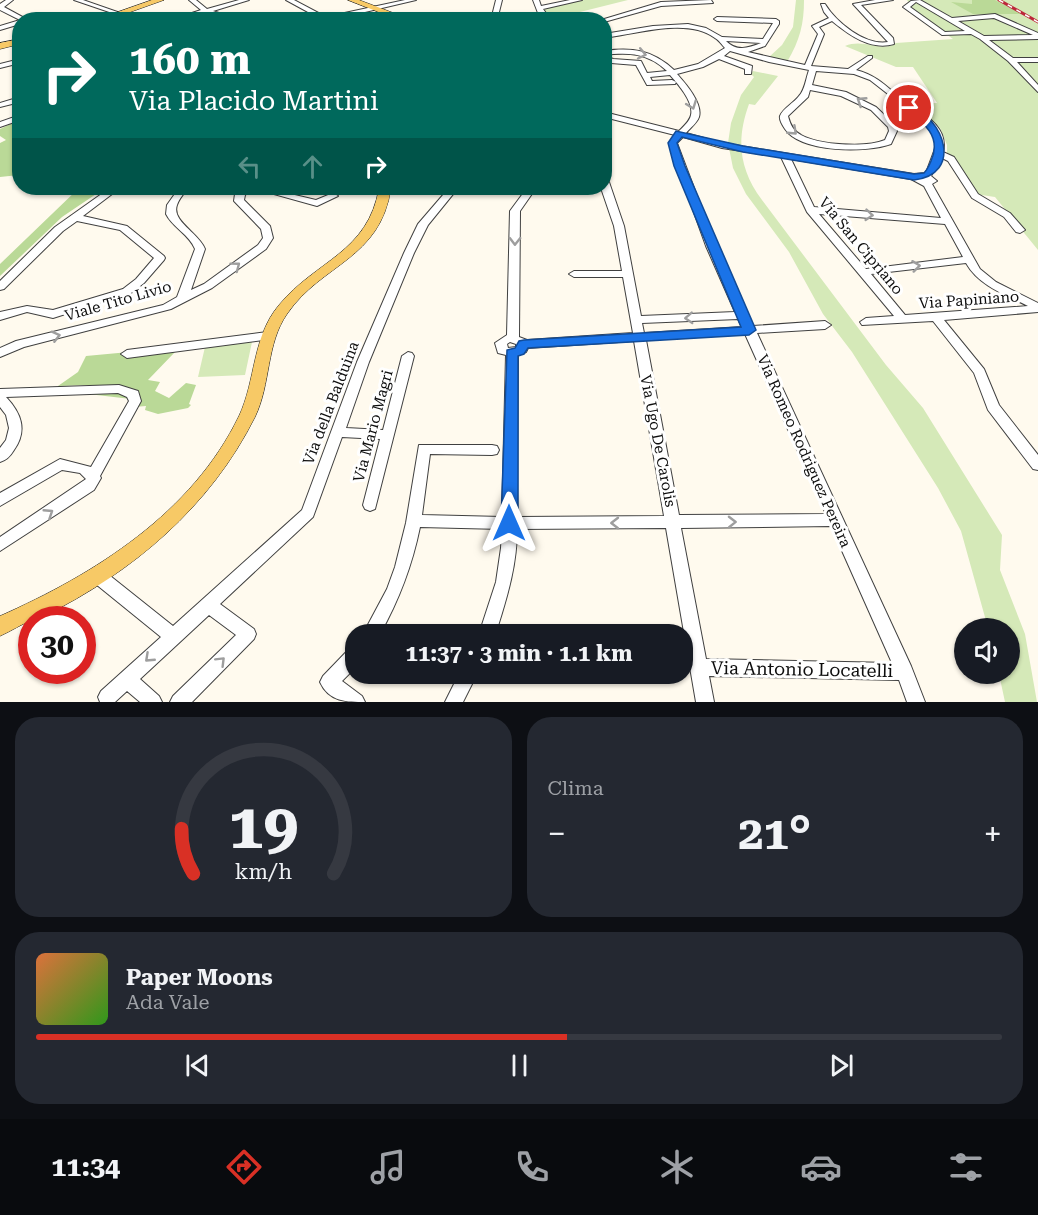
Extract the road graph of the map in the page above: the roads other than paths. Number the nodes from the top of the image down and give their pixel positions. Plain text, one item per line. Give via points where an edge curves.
1 (10, 0) edge
2 (76, 0) edge
3 (160, 0) edge
4 (167, 0) edge
5 (192, 0) edge
6 (246, 0) edge
7 (289, 0) edge
8 (352, 0) edge
9 (413, 0) edge
10 (536, 0) edge
11 (579, 0) edge
12 (890, 0) edge
13 (898, 0) edge
14 (711, 1) edge
15 (913, 1) edge
16 (823, 5) dead end
17 (0, 8) edge
18 (539, 8) junction
19 (373, 9) junction
20 (206, 11) junction
21 (112, 12) edge
22 (129, 12) edge
23 (130, 12) edge
24 (202, 12) edge
25 (209, 12) edge
26 (312, 12) edge
27 (359, 12) edge
28 (383, 12) edge
29 (542, 12) edge
30 (612, 18) edge
31 (833, 18) junction
32 (717, 20) junction
33 (950, 20) junction
34 (976, 32) junction
35 (944, 34) junction
36 (612, 35) edge
37 (1038, 36) edge
38 (986, 38) junction
39 (722, 39) junction
40 (951, 39) dead end
41 (766, 41) junction
42 (729, 48) junction
43 (613, 51) edge
44 (739, 52) junction
45 (719, 56) junction
46 (870, 57) dead end
47 (1013, 60) junction
48 (1038, 60) edge
49 (612, 61) edge
50 (810, 68) junction
51 (850, 71) junction
52 (748, 72) dead end
53 (674, 73) junction
54 (645, 75) junction
55 (1027, 75) junction
56 (672, 82) dead end
57 (808, 87) junction
58 (1038, 90) edge
59 (1038, 95) edge
60 (612, 116) edge
61 (12, 122) edge
62 (9, 124) dead end
63 (679, 134) junction
64 (847, 146) junction
65 (939, 153) junction
66 (785, 156) junction
67 (846, 166) junction
68 (927, 179) junction
69 (105, 195) edge
70 (178, 195) edge
71 (240, 195) edge
72 (284, 195) edge
73 (384, 195) edge
74 (447, 195) edge
75 (526, 195) edge
76 (608, 195) edge
77 (333, 196) dead end
78 (810, 210) junction
79 (73, 217) junction
80 (947, 221) junction
81 (1020, 230) dead end
82 (968, 260) junction
83 (864, 272) junction
84 (574, 274) dead end
85 (629, 274) junction
86 (0, 287) edge
87 (182, 300) junction
88 (1038, 308) edge
89 (742, 315) junction
90 (0, 316) edge
91 (937, 318) junction
92 (636, 320) junction
93 (903, 320) junction
94 (866, 322) dead end
95 (825, 325) dead end
96 (749, 330) junction
97 (267, 336) junction
98 (639, 337) junction
99 (516, 345) junction
100 (0, 353) edge
101 (127, 354) dead end
102 (408, 356) dead end
103 (0, 393) edge
104 (0, 399) edge
105 (337, 432) junction
106 (388, 435) junction
107 (492, 450) dead end
108 (0, 457) edge
109 (1038, 465) edge
110 (93, 475) junction
111 (0, 500) edge
112 (370, 505) dead end
113 (836, 520) junction
114 (415, 521) junction
115 (674, 522) junction
116 (509, 523) junction
117 (0, 545) edge
118 (98, 576) junction
119 (208, 605) junction
120 (377, 624) edge
121 (490, 624) edge
122 (0, 626) edge
123 (172, 636) junction
124 (345, 665) edge
125 (698, 667) junction
126 (905, 672) junction
127 (127, 679) junction
128 (463, 684) edge
129 (107, 697) dead end
130 (153, 702) edge
131 (179, 702) edge
132 (356, 702) edge
133 (454, 702) edge
134 (705, 702) edge
135 (916, 702) edge

1 - 17 street
2 - 21 street
3 - 22 main road
4 - 23 main road
5 - 20 street
6 - 20 street
7 - 26 street
8 - 19 main road
9 - 19 street
10 - 18 street
11 - 18 street
12 - 31 street via 856,4 891,39 890,45 868,43
13 - 15 street
14 - 30 street via 661,4
14 - 32 street
15 - 33 street
15 - 35 street via 906,7
16 - 31 street via 826,14
18 - 29 street
19 - 27 street
19 - 28 main road
20 - 24 street
20 - 25 street
31 - 50 street via 815,26 821,34
32 - 39 street
32 - 41 street via 776,21
33 - 34 street
33 - 37 street via 997,17
34 - 35 street
34 - 38 street
35 - 40 street
36 - 39 street via 672,26 700,30
37 - 38 street
38 - 47 street
39 - 41 street
39 - 42 street
41 - 44 street
42 - 44 street
42 - 45 street
43 -> 53 street via 652,56 664,61
44 - 50 street
45 - 52 street via 749,68
45 - 53 street
46 - 51 street
47 - 48 street
47 - 55 street
49 - 54 street via 635,62
50 - 51 street
50 - 57 street
51 - 65 street via 879,81 927,120 939,138
53 - 54 street
53 -> 63 street via 695,106 696,116
54 - 56 street via 650,83
55 - 58 street
55 - 59 street
57 -> 64 street via 784,116 789,129 801,138
64 -> 57 street via 884,145 891,138 893,127 853,96
60 - 63 street
61 - 62 street
63 - 66 street
63 - 89 street, Via Romeo Rodriguez Pereira via 672,143 680,166
64 - 67 street
65 - 68 street
65 - 81 street via 951,159 975,196 1007,215
66 - 67 street
66 - 78 street, Via San Cipriano
67 - 68 street
68 - 80 street
69 - 79 street
70 - 87 street via 171,214 179,226 196,238 200,249
87 -> 71 street, Viale Tito Livio via 219,278 267,240 266,228 239,201
72 - 77 street via 317,203
73 - 97 main road via 382,207 363,238 291,299
74 - 105 street, Via della Balduina via 423,224 408,254
75 -> 99 street via 515,211
76 - 85 street, Via Ugo De Carolis
78 -> 80 street
78 - 83 street, Via San Cipriano
79 - 86 street
79 - 90 street via 123,228 160,258 128,291 53,314 27,309
80 - 82 street
83 -> 82 street
82 - 88 street via 984,279
83 - 93 street, Via San Cipriano
84 - 85 street
85 - 92 street, Via Ugo De Carolis
100 -> 87 street, Viale Tito Livio via 20,344 154,311
88 - 91 street, Via Papiniano
89 -> 92 street
89 - 96 street, Via Romeo Rodriguez Pereira
91 - 93 street, Via Papiniano
91 - 109 street via 980,372 993,407
92 - 98 street, Via Ugo De Carolis
93 - 94 street, Via Papiniano
95 - 96 street
96 - 98 street
96 - 113 street, Via Romeo Rodriguez Pereira
97 - 101 street
97 - 118 main road via 257,390 248,414 213,472 165,526
98 - 99 street
98 - 115 street, Via Ugo De Carolis
99 - 116 street
102 - 106 street, Via Mario Magri
103 - 110 street via 119,389 133,394 131,410
104 - 108 street via 16,421 12,443
105 - 106 street
105 - 119 street, Via della Balduina via 308,513
106 - 112 street, Via Mario Magri
107 - 114 street via 424,449
110 - 111 street via 71,464 60,464
117 -> 110 street via 90,486
115 -> 113 street
113 - 126 street, Via Romeo Rodriguez Pereira
114 - 116 street
114 - 120 street via 406,562
115 -> 116 street
115 - 125 street, Via Ugo De Carolis
116 - 121 street via 504,582
118 - 122 main road
118 - 123 street
119 - 123 street, Via della Balduina
131 -> 119 street via 248,634
123 -> 127 street, Via della Balduina
124 - 132 street via 329,682
125 - 126 street, Via Antonio Locatelli
125 - 134 street, Via Ugo De Carolis
126 - 135 street, Via Romeo Rodriguez Pereira
127 - 129 street, Via della Balduina
127 - 130 street
128 - 133 street

